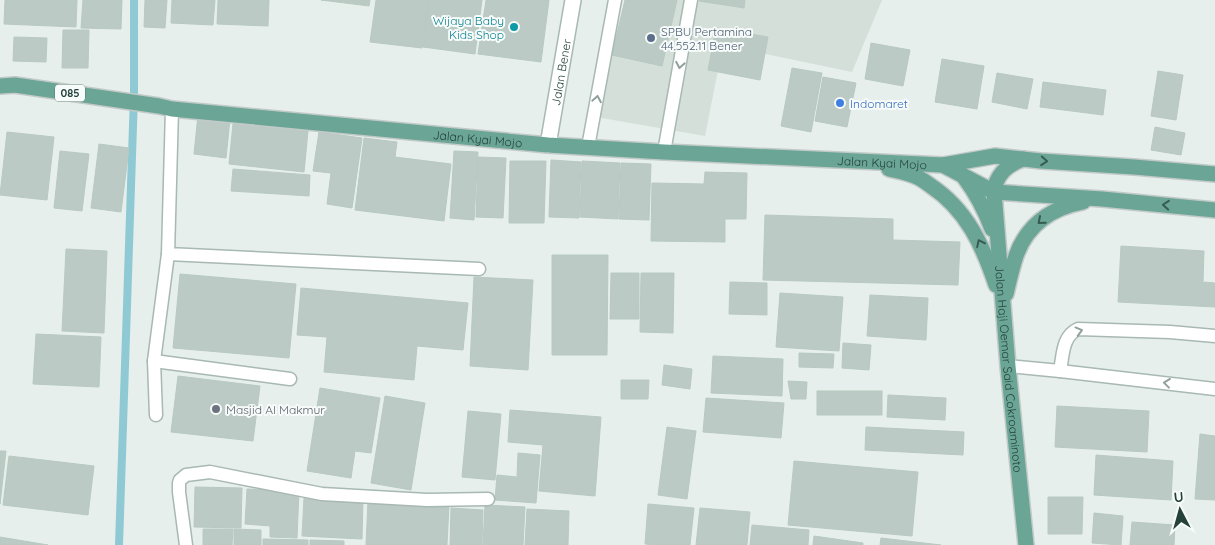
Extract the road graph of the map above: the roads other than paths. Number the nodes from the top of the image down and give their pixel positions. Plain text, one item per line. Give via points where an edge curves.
1 (573, 0) edge
2 (615, 0) edge
3 (691, 0) edge
4 (0, 78) edge
5 (7, 86) edge
6 (166, 107) junction
7 (548, 145) junction
8 (588, 148) junction
9 (664, 152) junction
10 (1023, 159) junction
11 (864, 162) junction
12 (947, 164) junction
13 (1215, 174) edge
14 (963, 175) junction
15 (994, 192) junction
16 (1102, 199) junction
17 (1215, 210) edge
18 (999, 247) junction
19 (168, 254) junction
20 (479, 269) dead end
21 (1003, 305) junction
22 (1215, 336) edge
23 (154, 361) junction
24 (1008, 366) junction
25 (1060, 371) junction
26 (290, 379) dead end
27 (1215, 389) edge
28 (156, 415) dead end
29 (488, 499) dead end
30 (186, 545) edge
31 (1026, 545) edge

1 - 7 street, Jalan Bener
8 -> 2 lane
3 -> 9 lane
4 - 5 main road, 085
5 - 6 main road, Jalan Kyai Mojo / 085
6 - 7 main road, Jalan Kyai Mojo
6 - 19 lane
7 - 8 main road, Jalan Kyai Mojo
8 - 9 main road, Jalan Kyai Mojo
9 - 11 main road, Jalan Kyai Mojo
10 - 12 main road, Jalan Kyai Mojo via 995,156
10 -> 13 main road, Jalan Kyai Mojo
10 - 15 main road via 999,175
11 - 12 main road, Jalan Kyai Mojo
21 -> 11 main road via 976,235 942,193 918,177
12 - 14 main road, Jalan Kyai Mojo
14 - 15 main road, Jalan Kyai Mojo
14 - 18 main road via 986,212
15 - 16 main road, Jalan Kyai Mojo
15 - 18 main road, Jalan Haji Oemar Said Cokroaminoto
17 -> 16 main road, Jalan Kyai Mojo
16 -> 21 main road via 1070,204 1041,219 1016,255
18 - 21 main road, Jalan Haji Oemar Said Cokroaminoto
19 - 20 lane
19 - 23 lane
21 - 24 main road, Jalan Haji Oemar Said Cokroaminoto
25 -> 22 lane via 1065,342 1068,335 1078,329
23 - 26 lane
23 - 28 lane
24 - 25 lane
24 - 31 main road, Jalan Haji Oemar Said Cokroaminoto
27 -> 25 lane
29 - 30 lane via 427,500 322,494 210,472 186,475 180,480 179,492

